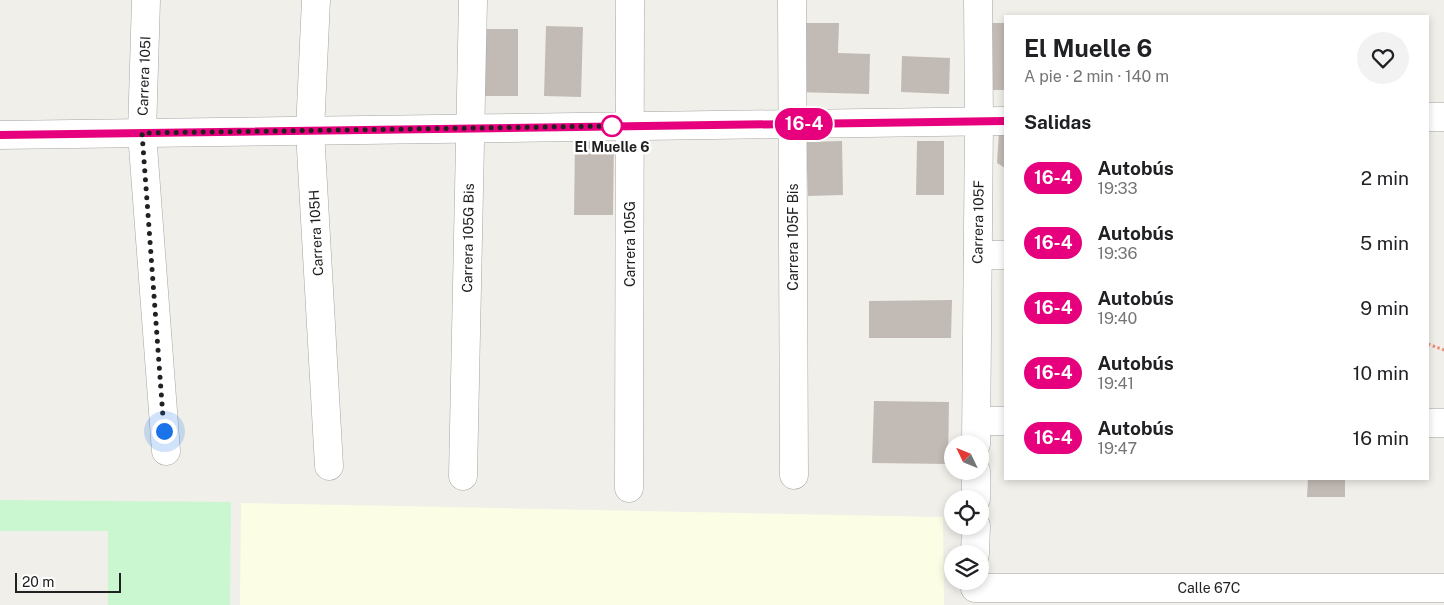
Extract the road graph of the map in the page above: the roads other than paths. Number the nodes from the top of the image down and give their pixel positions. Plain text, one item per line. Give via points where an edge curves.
1 (146, 0) edge
2 (316, 0) edge
3 (473, 0) edge
4 (630, 0) edge
5 (792, 0) edge
6 (978, 0) edge
7 (1429, 117) edge
8 (1444, 117) edge
9 (992, 121) edge
10 (793, 124) junction
11 (630, 126) junction
12 (471, 128) junction
13 (310, 131) junction
14 (142, 133) junction
15 (0, 135) edge
16 (978, 255) junction
17 (1004, 255) edge
18 (1004, 421) edge
19 (1429, 423) edge
20 (1444, 423) edge
21 (976, 432) edge
22 (166, 451) dead end
23 (329, 466) dead end
24 (794, 475) dead end
25 (463, 476) dead end
26 (630, 488) dead end
27 (1444, 588) edge
28 (975, 591) edge

1 - 14 street, Carrera 105I
2 - 13 street, Carrera 105H
3 - 12 street, Carrera 105G Bis
4 - 11 street, Carrera 105G
5 - 10 street, Carrera 105F Bis
6 - 9 street, Carrera 105F
7 - 8 street
9 - 10 street
9 - 16 street, Carrera 105F
10 - 11 street
10 - 24 street, Carrera 105F Bis
11 - 12 street
11 - 26 street, Carrera 105G
12 - 13 street
12 - 25 street, Carrera 105G Bis
13 - 14 street
13 - 23 street, Carrera 105H
14 - 15 street
14 - 22 street, Carrera 105I
16 - 17 street
16 - 21 street, Carrera 105F
18 - 21 street
19 - 20 street
27 - 28 street, Calle 67C

